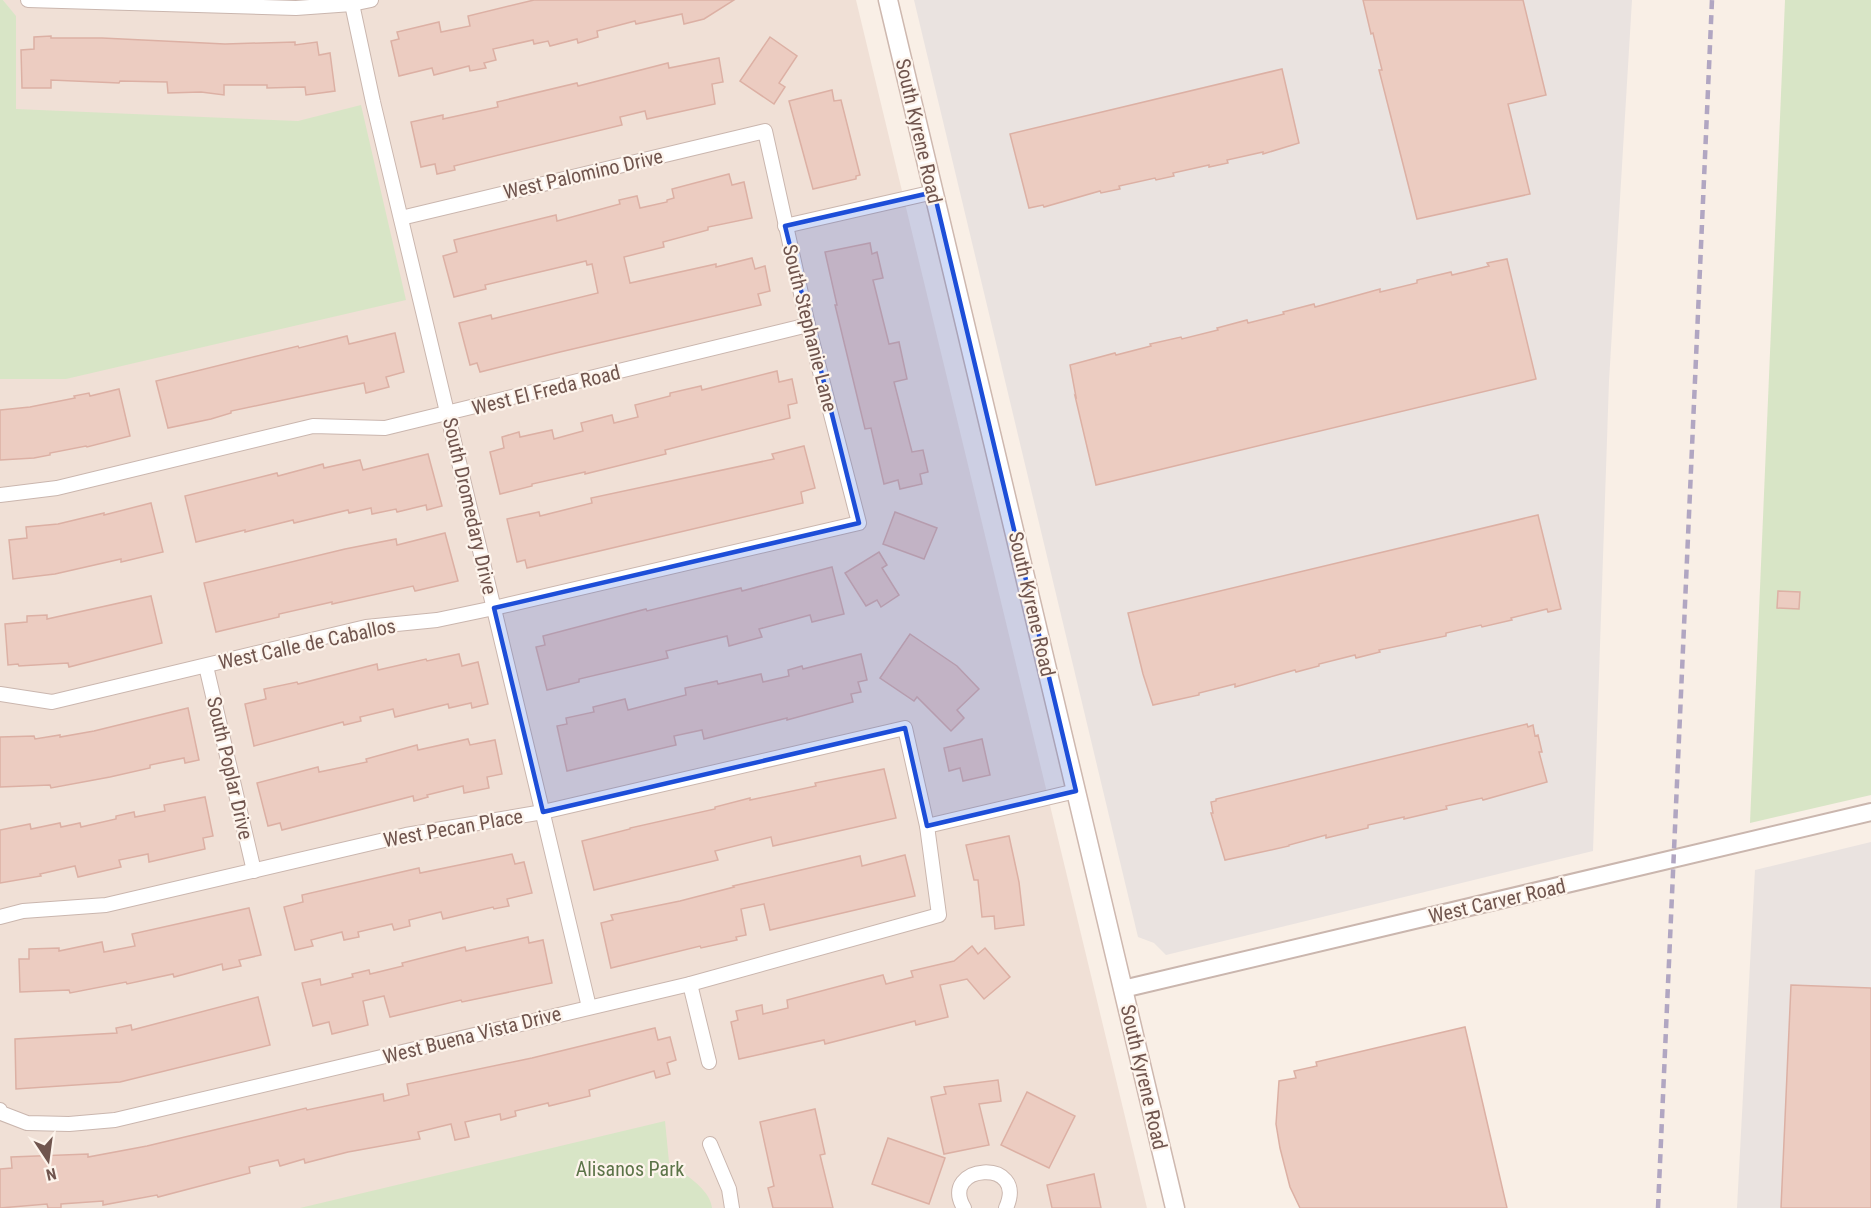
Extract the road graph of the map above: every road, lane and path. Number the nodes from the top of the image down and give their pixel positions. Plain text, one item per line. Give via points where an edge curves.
1 (28, 0) edge
2 (371, 0) edge
3 (888, 0) edge
4 (352, 4) junction
5 (765, 131) joint
6 (934, 192) junction
7 (400, 218) junction
8 (785, 226) junction
9 (808, 325) junction
10 (447, 414) junction
11 (0, 495) edge
12 (859, 523) joint
13 (494, 608) junction
14 (206, 666) junction
15 (0, 694) edge
16 (1076, 791) junction
17 (543, 812) junction
18 (1871, 812) edge
19 (927, 826) junction
20 (254, 870) junction
21 (0, 917) edge
22 (690, 984) junction
23 (1123, 989) junction
24 (590, 1007) junction
25 (708, 1062) dead end
26 (1, 1112) edge
27 (710, 1144) dead end
28 (732, 1208) edge
29 (964, 1208) edge
30 (1006, 1208) edge
31 (1175, 1208) edge

1 - 4 street via 296,8
2 - 4 street
3 - 6 main road, South Kyrene Road
4 - 7 street, South Dromedary Drive
5 - 7 street, West Palomino Drive
5 - 8 street, South Stephanie Lane
6 - 8 street
6 - 16 main road, South Kyrene Road
7 - 10 street, South Dromedary Drive
8 - 9 street, South Stephanie Lane
9 - 10 street, West El Freda Road
9 - 12 street, South Stephanie Lane
10 - 11 street, West El Freda Road via 385,428 313,426 57,488
10 - 13 street, South Dromedary Drive
12 - 13 street, West Calle de Caballos
13 - 14 street, West Calle de Caballos via 437,620 366,627
13 - 17 street, South Dromedary Drive
14 - 15 street, West Calle de Caballos via 52,702
14 - 20 street, South Poplar Drive
16 - 19 street
16 - 23 main road, South Kyrene Road
17 - 19 street, West Pecan Place via 905,728
17 - 20 street, West Pecan Place via 405,836
17 - 24 street, South Dromedary Drive
18 - 23 street, West Carver Road
19 - 22 street, West Buena Vista Drive via 939,915
20 - 21 street, West Pecan Place via 106,905 23,911
22 - 24 street, West Buena Vista Drive
22 - 25 street
23 - 31 main road, South Kyrene Road
24 - 26 street, West Buena Vista Drive via 115,1120 27,1123
27 - 28 street via 729,1189
29 - 30 street via 960,1196 965,1181 986,1170 1001,1176 1006,1183

